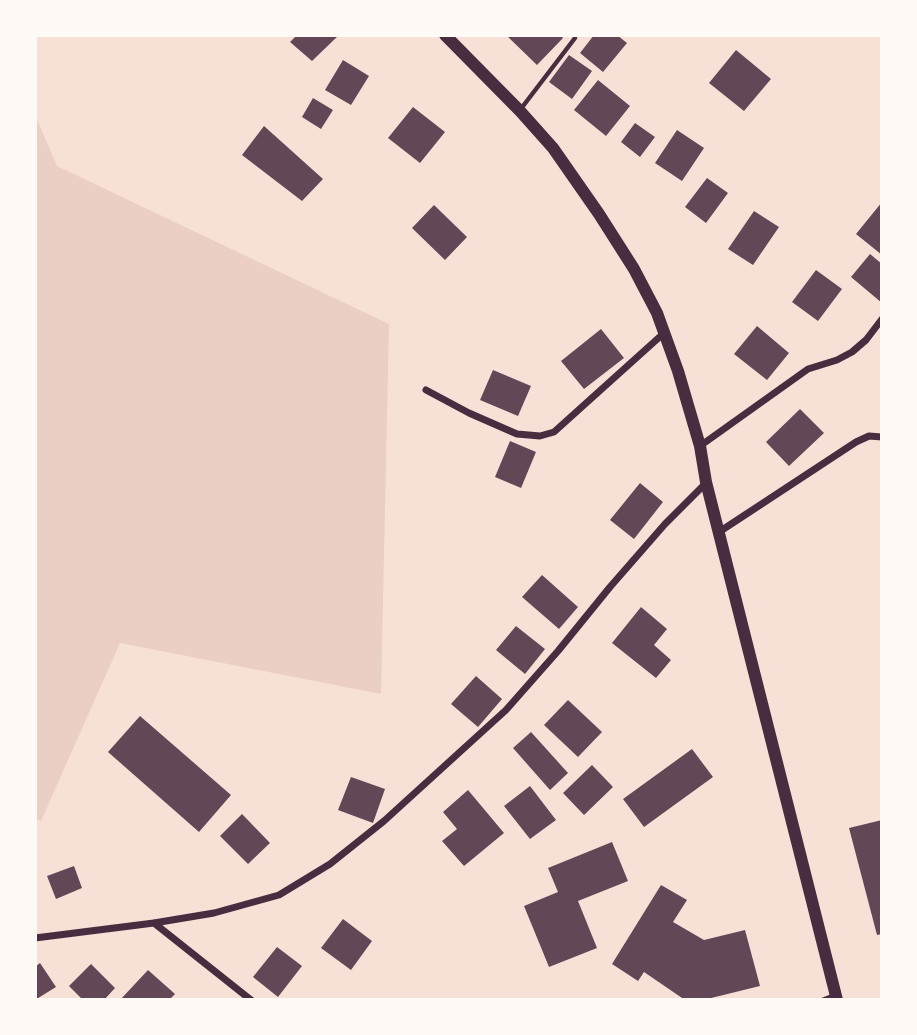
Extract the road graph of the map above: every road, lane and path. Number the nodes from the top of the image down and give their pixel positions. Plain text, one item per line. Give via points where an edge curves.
1 (446, 35) edge
2 (575, 38) dead end
3 (520, 110) junction
4 (882, 319) edge
5 (664, 333) junction
6 (426, 390) dead end
7 (882, 437) edge
8 (699, 446) junction
9 (706, 482) junction
10 (719, 532) junction
11 (154, 923) junction
12 (35, 937) edge
13 (836, 997) edge
14 (251, 1000) edge
15 (821, 1000) edge

1 - 3 main road
2 - 3 lane
3 - 5 main road via 553,148 606,225 634,269
4 - 8 street via 852,352 807,369
5 - 6 street via 554,432 540,436 517,434
5 - 8 main road
7 - 10 street via 856,442
8 - 9 main road
9 - 10 main road
9 - 11 street via 506,710 341,856 279,895
10 - 13 main road
11 - 12 street
11 - 14 street
13 - 15 lane

